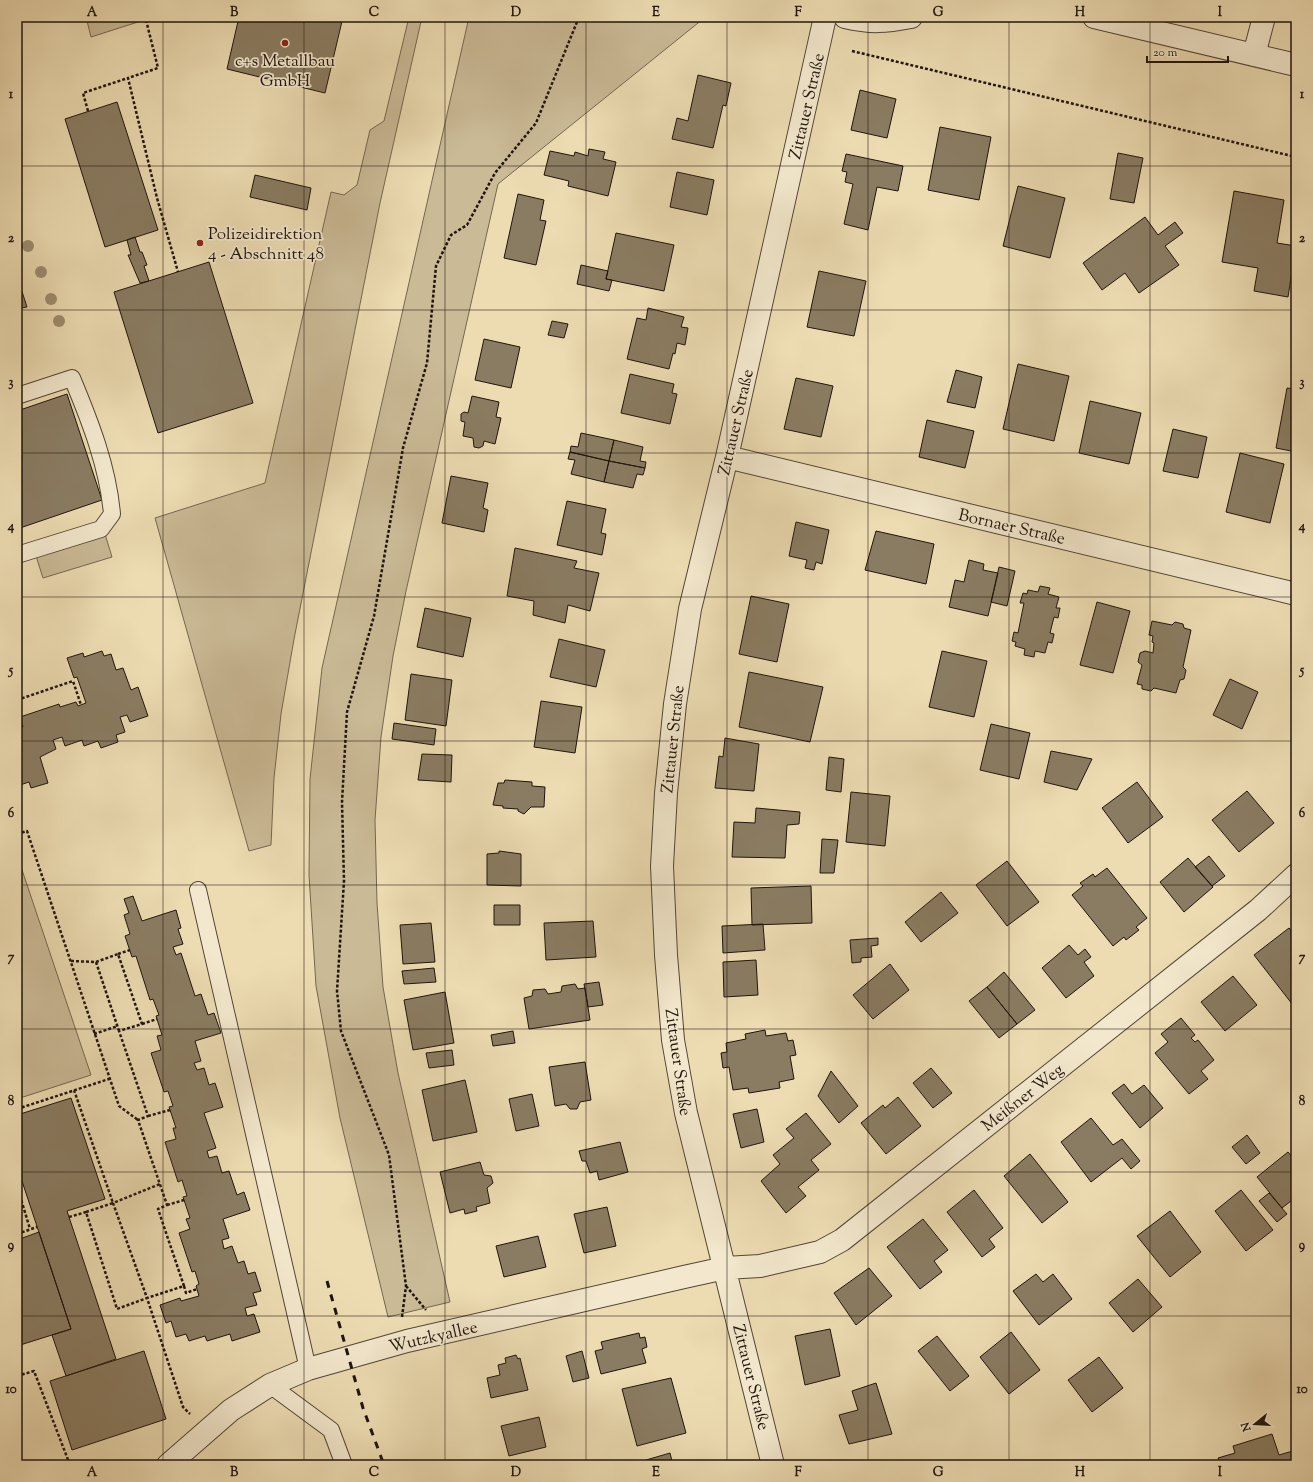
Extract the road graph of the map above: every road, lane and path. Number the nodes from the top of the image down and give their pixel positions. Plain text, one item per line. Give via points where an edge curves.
1 (579, 17) edge
2 (825, 17) edge
3 (846, 17) edge
4 (911, 17) edge
5 (1094, 17) edge
6 (1264, 17) edge
7 (146, 20) dead end
8 (852, 51) dead end
9 (1254, 55) junction
10 (1296, 65) edge
11 (128, 78) junction
12 (88, 111) dead end
13 (1296, 157) edge
14 (178, 272) dead end
15 (17, 396) edge
16 (727, 457) junction
17 (17, 556) edge
18 (1296, 594) edge
19 (17, 700) edge
20 (81, 704) dead end
21 (17, 834) edge
22 (1296, 876) edge
23 (198, 890) dead end
24 (130, 950) dead end
25 (118, 954) junction
26 (71, 960) junction
27 (96, 962) junction
28 (157, 1019) dead end
29 (142, 1024) junction
30 (118, 1026) junction
31 (119, 1031) junction
32 (94, 1034) junction
33 (109, 1079) junction
34 (74, 1090) junction
35 (17, 1109) edge
36 (170, 1110) dead end
37 (148, 1116) junction
38 (138, 1120) junction
39 (160, 1184) junction
40 (17, 1186) edge
41 (184, 1200) dead end
42 (113, 1203) junction
43 (167, 1205) junction
44 (86, 1212) junction
45 (69, 1217) dead end
46 (37, 1227) dead end
47 (30, 1229) junction
48 (17, 1234) edge
49 (725, 1268) junction
50 (184, 1286) junction
51 (406, 1286) junction
52 (197, 1289) dead end
53 (147, 1298) junction
54 (426, 1311) dead end
55 (402, 1317) dead end
56 (308, 1369) junction
57 (17, 1376) edge
58 (270, 1385) junction
59 (207, 1432) junction
60 (70, 1465) edge
61 (168, 1465) edge
62 (344, 1465) edge
63 (773, 1465) edge

1 - 51 path via 536,123 495,173 467,225 451,235 436,266 427,363 403,448 374,616 347,712 342,802 344,881 337,991 341,1031 389,1155
2 - 16 street, Zittauer Straße
3 - 4 street via 867,22 895,21
5 - 9 street
6 - 9 street
7 - 11 path via 158,68
8 - 13 path
9 - 10 street
11 - 12 path via 83,93
11 - 14 path
15 - 17 lane via 72,378 91,424 111,495 112,514 101,529
16 - 18 street, Bornaer Straße
16 - 49 street, Zittauer Straße via 690,608 675,704 662,866 673,1040 688,1124
19 - 20 path via 73,681
21 - 26 path via 27,831
22 - 49 street, Meißner Weg via 1258,910 842,1240 820,1252 760,1266
23 - 56 lane
24 - 25 path
25 - 27 path
25 - 29 path
26 - 27 path
26 - 32 path
27 - 30 path
28 - 29 path
29 - 31 path
30 - 31 path
30 - 32 path
31 - 37 path
32 - 33 path
33 - 34 path
33 - 38 path via 119,1106
34 - 35 path
34 - 42 path
36 - 37 path
37 - 38 path
38 - 39 path
39 - 42 path
39 - 43 path
40 - 47 path
41 - 43 path
42 - 44 path
42 - 53 path
43 - 50 path via 158,1209
44 - 45 path
44 - 53 path via 117,1309
46 - 47 path
47 - 48 path
49 - 56 street, Wutzkyallee via 407,1341
49 - 63 street, Zittauer Straße
50 - 52 path via 186,1293
50 - 53 path
51 - 54 path
51 - 55 path
53 - 59 path via 183,1407
56 - 58 street, Wutzkyallee
57 - 60 path via 34,1371
58 - 59 street, Wutzkyallee via 231,1410
58 - 62 lane via 331,1430
59 - 61 street, Wutzkyallee

